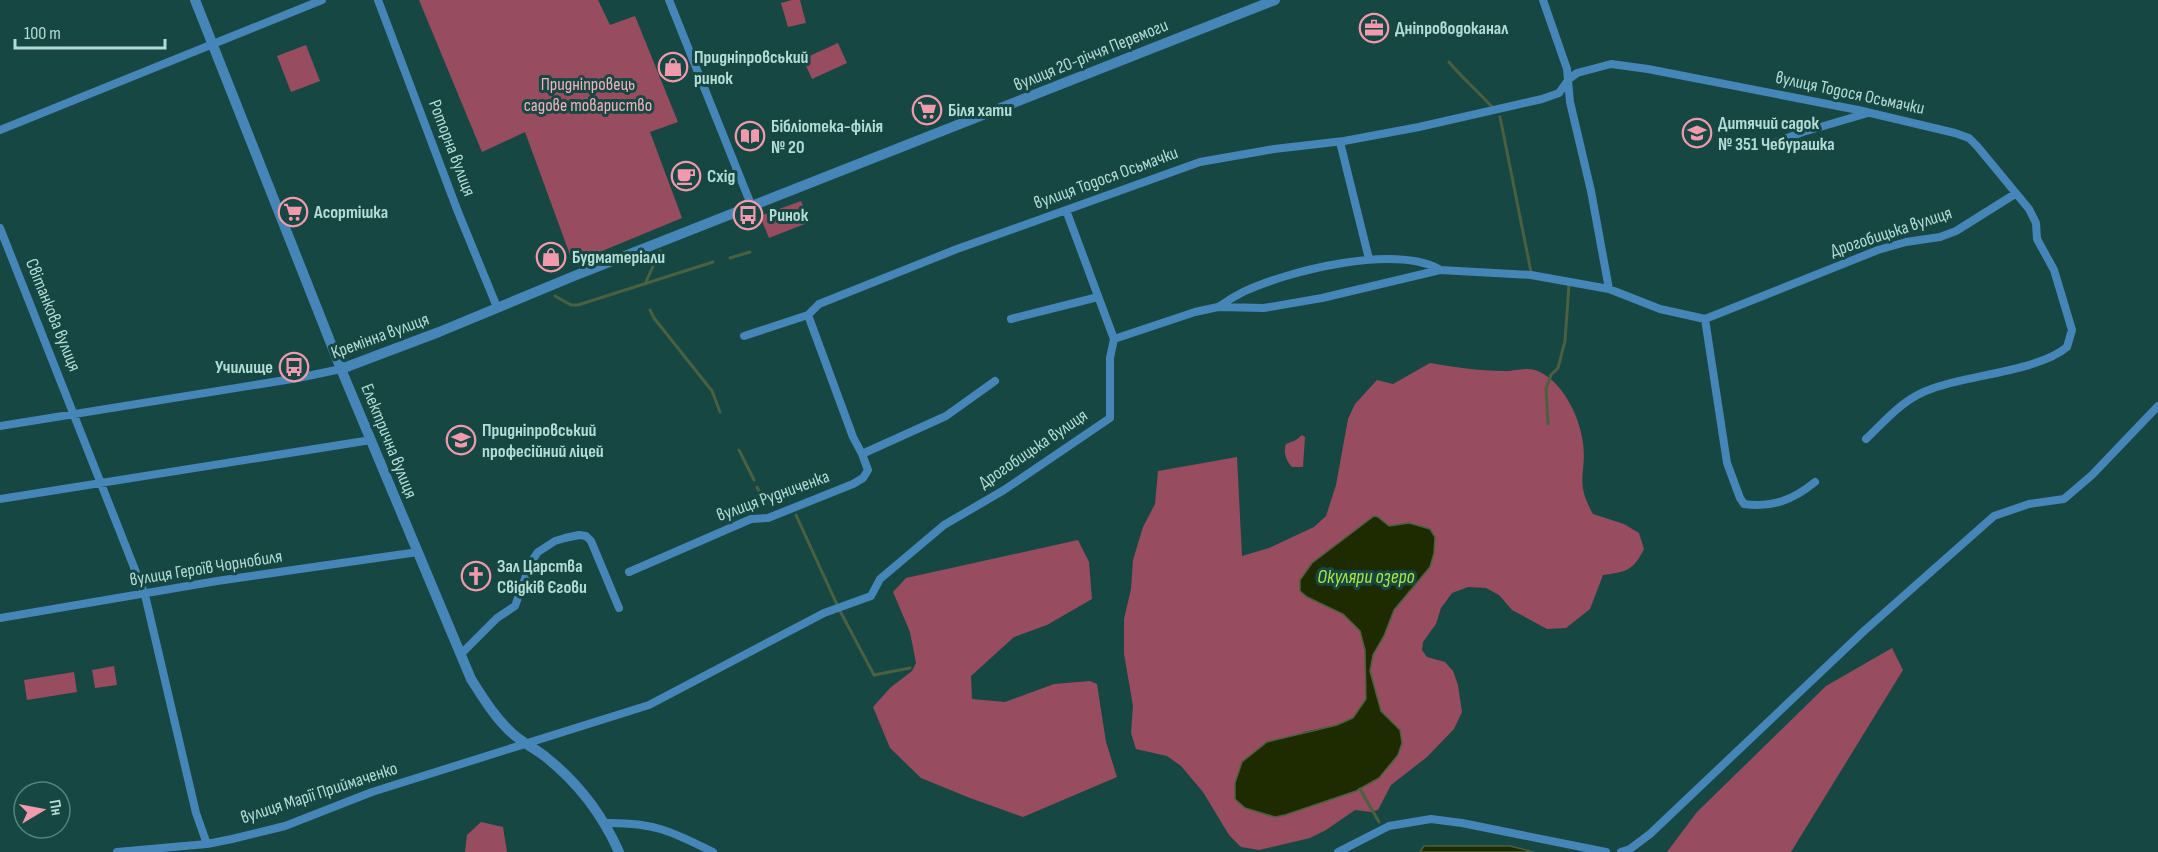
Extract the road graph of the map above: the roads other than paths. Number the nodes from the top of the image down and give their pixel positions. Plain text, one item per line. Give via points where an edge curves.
1 (195, 0) edge
2 (322, 0) edge
3 (378, 0) edge
4 (669, 0) edge
5 (1275, 0) edge
6 (1543, 0) edge
7 (213, 44) junction
8 (1569, 79) junction
9 (1871, 112) junction
10 (0, 129) edge
11 (1340, 142) junction
12 (1773, 143) dead end
13 (2015, 194) junction
14 (752, 207) junction
15 (1066, 210) junction
16 (0, 228) edge
17 (1370, 259) junction
18 (1440, 270) junction
19 (1609, 289) junction
20 (1098, 297) junction
21 (1218, 307) junction
22 (496, 308) junction
23 (808, 315) junction
24 (1011, 319) dead end
25 (1705, 319) junction
26 (744, 336) dead end
27 (1114, 339) junction
28 (341, 369) junction
29 (995, 381) dead end
30 (2158, 406) edge
31 (75, 414) junction
32 (0, 426) edge
33 (1866, 439) dead end
34 (371, 440) junction
35 (862, 454) junction
36 (1815, 482) dead end
37 (101, 483) junction
38 (0, 499) edge
39 (418, 552) junction
40 (629, 572) dead end
41 (145, 595) junction
42 (619, 608) dead end
43 (0, 618) edge
44 (461, 654) junction
45 (527, 744) junction
46 (605, 823) junction
47 (207, 843) junction
48 (117, 852) edge
49 (619, 852) edge
50 (713, 852) edge
51 (1338, 852) edge
52 (1606, 852) edge
53 (1621, 852) edge

1 - 7 street, Електрична вулиця
2 - 7 street
3 - 22 street, Роторна вулиця
4 - 14 street
5 - 14 street, вулиця 20-річчя Перемоги
6 - 8 street
7 - 10 street
7 - 28 street, Електрична вулиця
8 - 9 street, вулиця Тодося Осьмачки via 1576,73 1611,64
8 - 11 street, вулиця Тодося Осьмачки via 1559,93 1542,99
8 - 19 street via 1570,102
9 - 12 street
9 - 13 street, вулиця Тодося Осьмачки via 1969,138
11 - 15 street, вулиця Тодося Осьмачки via 1200,162
11 - 17 street
13 - 25 street, Дрогобицька вулиця via 1956,231 1869,253
13 - 33 street, вулиця Тодося Осьмачки via 2029,209 2037,239 2054,270 2072,330 2067,347 2022,366 1930,389 1905,402
14 - 22 street, Кремінна вулиця
15 - 20 street
15 - 23 street, вулиця Тодося Осьмачки via 834,297
16 - 31 street, Світанкова вулиця
17 - 18 street via 1420,261
17 - 21 street via 1266,284
18 - 19 street via 1531,275
18 - 21 street via 1264,308
19 - 25 street via 1660,309
20 - 24 street
20 - 27 street
21 - 27 street
22 - 28 street, Кремінна вулиця
23 - 26 street
23 - 35 street
25 - 36 street via 1727,463 1744,504 1782,502
27 - 45 street, Дрогобицька вулиця via 1110,358 1110,418 1004,490 944,525 880,579 871,596 824,613 649,705
28 - 31 street, Кремінна вулиця
28 - 34 street, Електрична вулиця
29 - 35 street via 946,416
30 - 53 street via 2064,499 2029,504 1994,516 1864,631 1650,834
31 - 32 street, Кремінна вулиця
31 - 37 street, Світанкова вулиця
34 - 37 street
34 - 39 street, Електрична вулиця
35 - 40 street, вулиця Рудниченка via 868,470 854,484 768,518 751,519
37 - 38 street
37 - 41 street, Світанкова вулиця
39 - 41 street, вулиця Героїв Чорнобиля
39 - 44 street, Електрична вулиця
41 - 43 street, вулиця Героїв Чорнобиля
41 - 47 street, Світанкова вулиця via 196,813
42 - 44 street via 591,541 579,535 565,538 538,552 515,606
44 - 45 street, Електрична вулиця via 488,706 512,734
45 - 46 street, Електрична вулиця via 562,771
45 - 47 street, вулиця Марії Приймаченко via 372,792 285,826
46 - 49 street, Електрична вулиця
46 - 50 street via 646,824
47 - 48 street, вулиця Марії Приймаченко
51 - 52 street via 1389,826 1431,819

